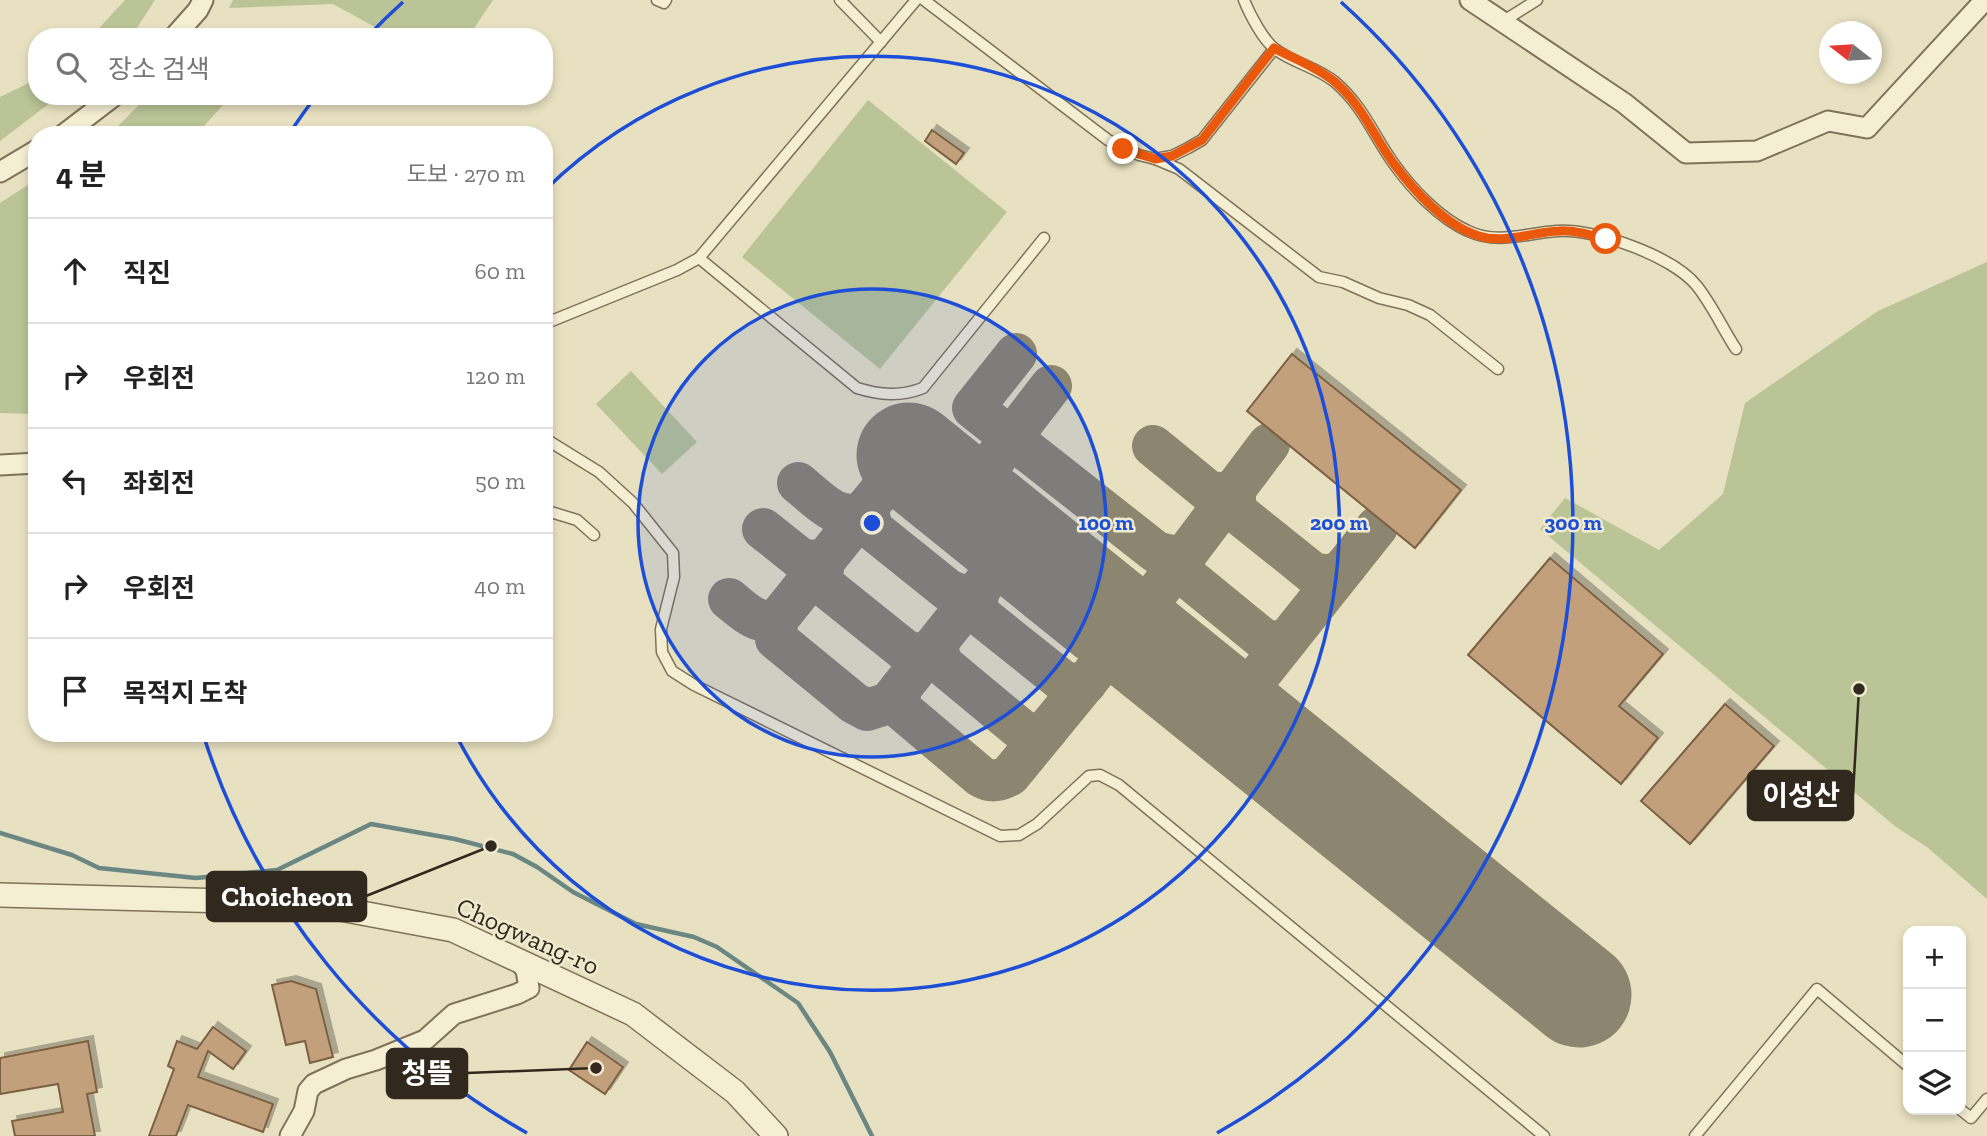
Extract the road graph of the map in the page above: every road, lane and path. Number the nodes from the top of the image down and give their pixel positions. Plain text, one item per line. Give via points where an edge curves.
1 (204, 0) edge
2 (657, 0) edge
3 (666, 0) edge
4 (840, 0) edge
5 (916, 0) edge
6 (924, 0) edge
7 (1244, 0) edge
8 (1469, 0) edge
9 (1537, 0) edge
10 (1985, 0) edge
11 (1501, 23) junction
12 (182, 28) edge
13 (881, 43) junction
14 (1274, 48) junction
15 (102, 105) edge
16 (75, 126) edge
17 (28, 155) edge
18 (1155, 159) junction
19 (0, 172) edge
20 (1044, 238) dead end
21 (699, 258) junction
22 (553, 320) edge
23 (1736, 349) dead end
24 (1498, 369) dead end
25 (553, 442) edge
26 (28, 463) edge
27 (0, 465) edge
28 (553, 513) edge
29 (594, 535) dead end
30 (0, 895) edge
31 (519, 961) junction
32 (1903, 1062) edge
33 (1987, 1099) edge
34 (1966, 1114) edge
35 (290, 1136) edge
36 (776, 1136) edge
37 (1544, 1136) edge
38 (1695, 1136) edge

1 - 12 street
2 - 3 lane
4 - 13 lane
5 - 13 lane
6 - 18 lane via 1108,140
7 - 14 lane
8 - 11 street
9 - 11 lane
10 - 11 street via 1867,128 1828,121 1757,151 1686,153 1624,103
13 - 21 lane
14 - 18 lane via 1202,140 1172,156
14 - 23 lane via 1335,82 1419,193 1451,221 1481,236 1503,238 1560,230 1653,255 1697,287
15 - 16 street
17 - 19 street
18 - 24 lane via 1179,169 1319,277 1430,315
20 - 21 lane via 923,388 908,394 880,395 857,388
21 - 22 lane
25 - 37 lane via 599,472 634,503 673,553 674,577 661,629 662,652 672,671 1000,836 1018,835 1037,824 1088,776 1100,775 1119,785
26 - 27 street
28 - 29 lane via 577,520
30 - 31 street, Chogwang-ro via 308,903 453,930
31 - 35 street via 527,970 529,988 454,1014 425,1040 314,1084
31 - 36 street, Chogwang-ro via 633,1014 735,1092
32 - 38 lane via 1817,989
33 - 34 lane via 1971,1118

